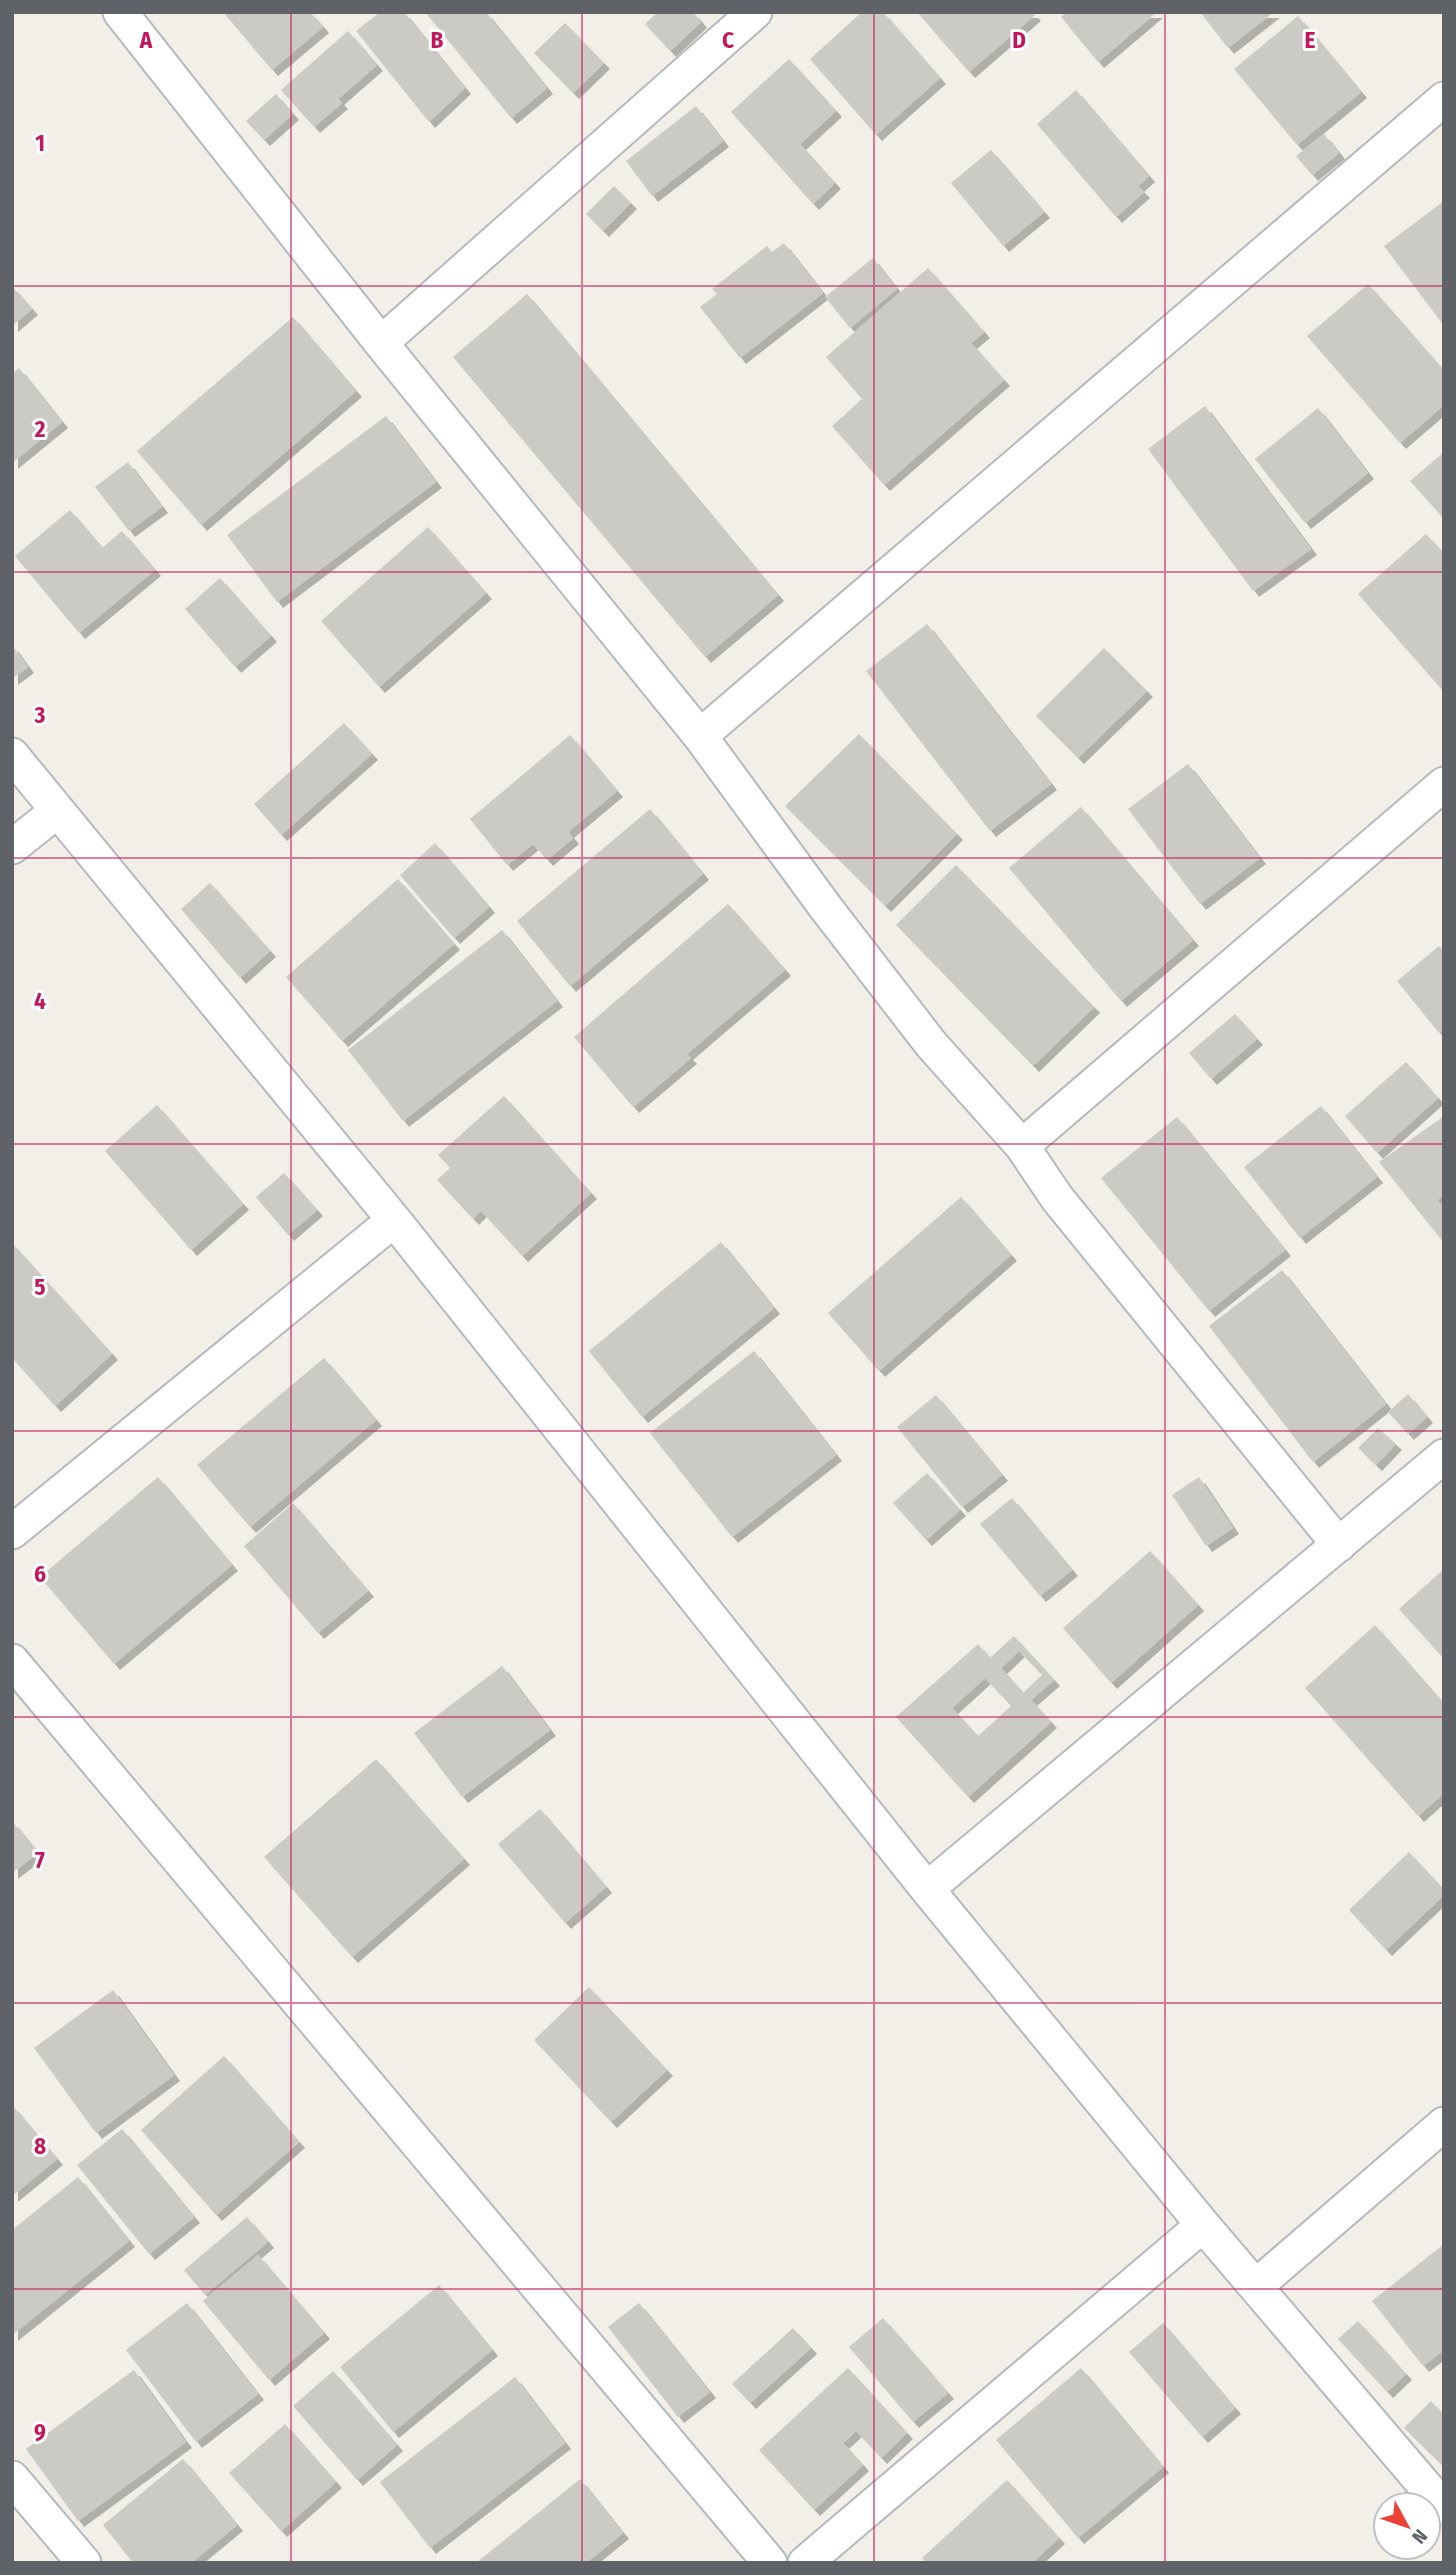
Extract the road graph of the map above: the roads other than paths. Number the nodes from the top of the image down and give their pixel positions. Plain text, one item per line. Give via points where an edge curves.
1 (120, 12) edge
2 (755, 12) edge
3 (1444, 99) edge
4 (381, 343) junction
5 (700, 736) junction
6 (12, 755) edge
7 (1444, 784) edge
8 (57, 811) junction
9 (12, 847) edge
10 (1022, 1146) junction
11 (394, 1220) junction
12 (1444, 1456) edge
13 (12, 1532) edge
14 (1339, 1545) junction
15 (12, 1661) edge
16 (928, 1889) junction
17 (1444, 2124) edge
18 (1203, 2225) junction
19 (1256, 2286) junction
20 (12, 2478) edge
21 (1444, 2508) edge
22 (85, 2563) edge
23 (770, 2563) edge
24 (805, 2563) edge

1 - 4 street
2 - 4 street
3 - 5 street
4 - 5 street
5 - 10 street via 931,1044
6 - 8 street
7 - 10 street
8 - 9 street
8 - 11 street
10 - 14 street via 1057,1198
11 - 13 street
11 - 16 street
12 - 14 street
14 - 16 street
15 - 23 street
16 - 18 street
17 - 19 street
18 - 19 street
18 - 24 street
19 - 21 street
20 - 22 street

